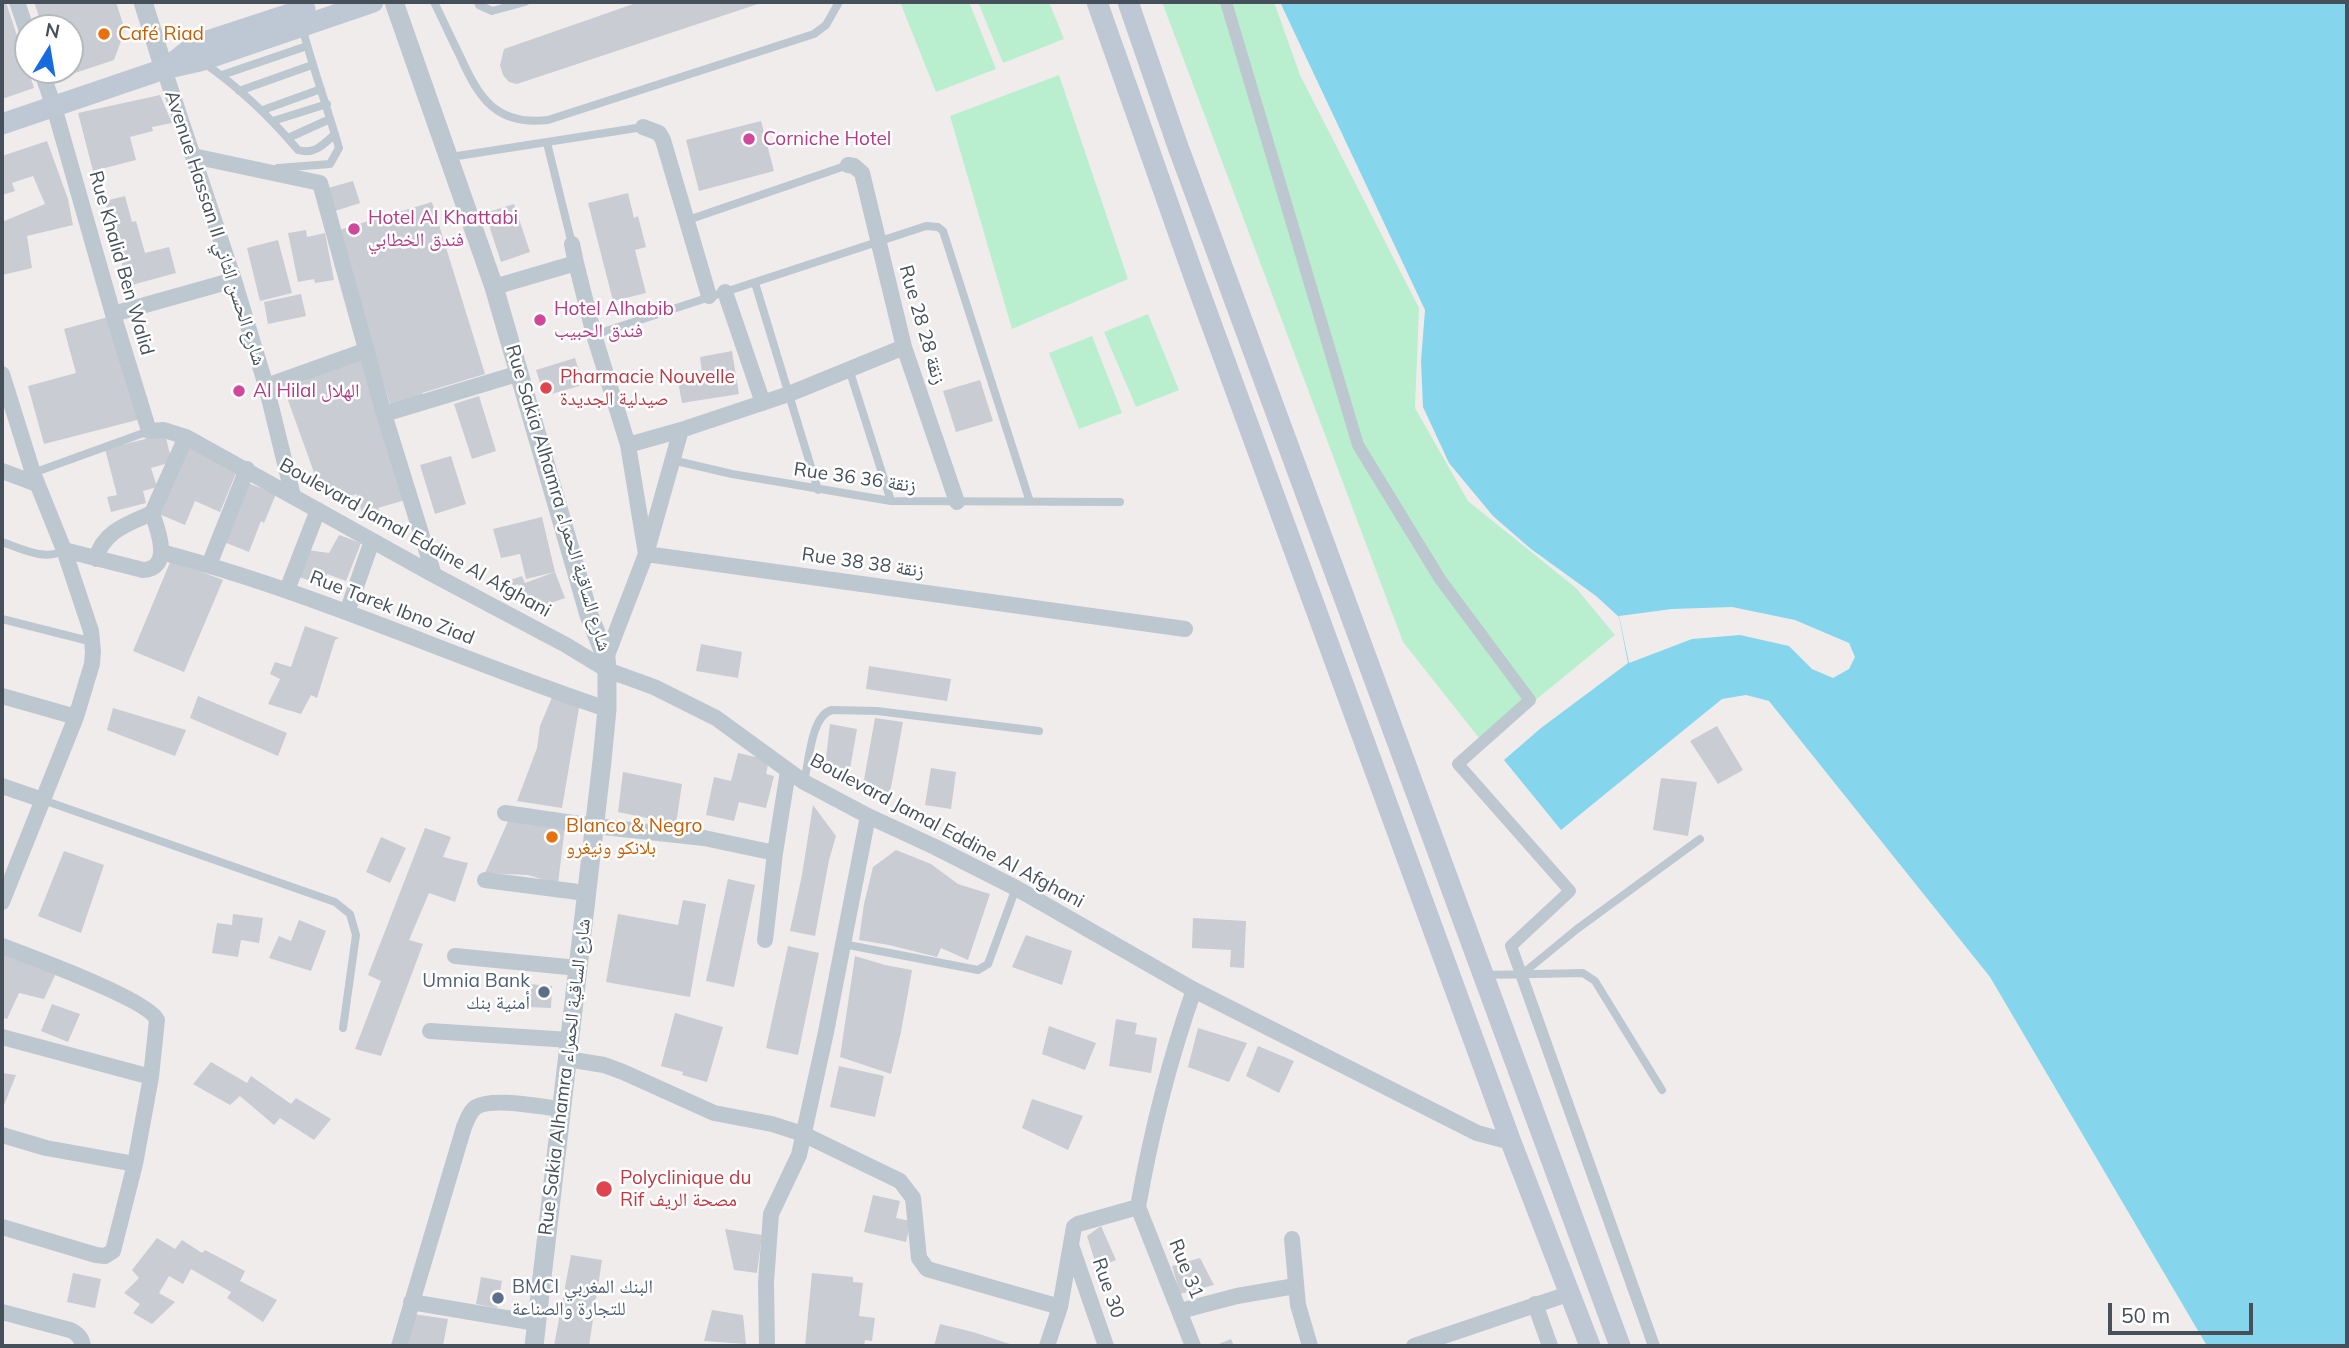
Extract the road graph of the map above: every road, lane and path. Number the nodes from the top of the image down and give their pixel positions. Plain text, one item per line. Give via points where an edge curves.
1 (142, 2) edge
2 (326, 2) edge
3 (373, 2) edge
4 (394, 2) edge
5 (435, 2) edge
6 (478, 2) edge
7 (525, 2) edge
8 (839, 2) edge
9 (1097, 2) edge
10 (1128, 2) edge
11 (1226, 2) edge
12 (302, 25) junction
13 (307, 46) junction
14 (200, 61) junction
15 (312, 65) junction
16 (164, 69) junction
17 (222, 75) junction
18 (46, 84) edge
19 (321, 89) junction
20 (239, 91) junction
21 (327, 104) junction
22 (54, 107) junction
23 (263, 110) junction
24 (330, 119) junction
25 (273, 121) junction
26 (2, 124) edge
27 (643, 127) joint
28 (335, 134) junction
29 (288, 138) junction
30 (547, 143) junction
31 (193, 156) junction
32 (448, 157) junction
33 (848, 165) joint
34 (257, 170) junction
35 (688, 219) junction
36 (878, 243) junction
37 (572, 244) joint
38 (576, 262) junction
39 (234, 280) junction
40 (755, 283) junction
41 (494, 287) junction
42 (725, 292) junction
43 (709, 296) junction
44 (113, 314) junction
45 (594, 335) junction
46 (904, 347) junction
47 (367, 349) junction
48 (849, 369) junction
49 (520, 373) junction
50 (2, 374) edge
51 (266, 386) junction
52 (789, 394) junction
53 (763, 403) junction
54 (384, 414) junction
55 (9, 415) edge
56 (681, 430) junction
57 (149, 431) junction
58 (186, 437) junction
59 (628, 445) junction
60 (672, 460) junction
61 (247, 469) junction
62 (2, 471) edge
63 (35, 479) junction
64 (818, 490) junction
65 (293, 496) junction
66 (891, 501) junction
67 (957, 502) junction
68 (1030, 502) junction
69 (1120, 502) dead end
70 (318, 510) junction
71 (152, 513) junction
72 (372, 541) junction
73 (2, 542) edge
74 (64, 550) junction
75 (161, 552) junction
76 (646, 554) junction
77 (96, 559) junction
78 (209, 565) junction
79 (434, 575) junction
80 (287, 590) junction
81 (347, 612) junction
82 (2, 619) edge
83 (1185, 629) dead end
84 (93, 642) junction
85 (607, 664) junction
86 (2, 696) edge
87 (607, 709) junction
88 (76, 717) junction
89 (1039, 731) dead end
90 (788, 771) junction
91 (804, 782) junction
92 (2, 786) edge
93 (43, 800) junction
94 (505, 813) dead end
95 (868, 816) junction
96 (594, 826) junction
97 (1700, 839) dead end
98 (775, 853) junction
99 (485, 880) dead end
100 (1016, 888) junction
101 (586, 893) junction
102 (2, 902) edge
103 (765, 940) dead end
104 (843, 944) junction
105 (2, 946) edge
106 (455, 956) dead end
107 (578, 968) junction
108 (1484, 975) junction
109 (1521, 975) junction
110 (1194, 990) junction
111 (343, 1028) dead end
112 (430, 1031) dead end
113 (2, 1037) edge
114 (569, 1049) junction
115 (151, 1077) junction
116 (1662, 1090) dead end
117 (561, 1109) junction
118 (803, 1134) junction
119 (2, 1135) edge
120 (1511, 1142) junction
121 (135, 1164) junction
122 (1138, 1207) junction
123 (2, 1227) edge
124 (1292, 1239) dead end
125 (1070, 1242) junction
126 (1295, 1286) junction
127 (1571, 1293) junction
128 (411, 1302) junction
129 (1535, 1304) junction
130 (1060, 1307) junction
131 (1180, 1311) junction
132 (2, 1312) edge
133 (536, 1323) junction
134 (83, 1346) edge
135 (399, 1346) edge
136 (534, 1346) edge
137 (767, 1346) edge
138 (1047, 1346) edge
139 (1106, 1346) edge
140 (1193, 1346) edge
141 (1310, 1346) edge
142 (1414, 1346) edge
143 (1550, 1346) edge
144 (1590, 1346) edge
145 (1620, 1346) edge
146 (1654, 1346) edge

1 - 16 street, Avenue Hassan II شارع الحسن الثاني
2 - 16 main road via 195,45
3 - 12 main road
4 - 32 street, Rue Sakia Alhamra شارع الساقية الحمراء
5 - 8 lane via 477,92 508,117 534,122 814,34 826,25
6 - 7 lane via 492,11
9 - 120 main road
10 - 108 main road
11 - 109 street via 1358,445 1440,579 1530,700 1458,764 1570,891 1511,946
12 - 13 lane
12 - 14 main road
13 - 15 lane
13 - 17 lane
14 - 16 main road
14 - 17 lane
15 - 19 lane
15 - 20 lane
16 - 22 main road
16 - 31 street, Avenue Hassan II شارع الحسن الثاني
17 - 20 lane
18 - 22 street, Rue Khalid Ben Walid
19 - 21 lane
19 - 23 lane
20 - 23 lane
21 - 24 lane
21 - 25 lane
22 - 26 main road
22 - 44 street, Rue Khalid Ben Walid
23 - 25 lane
24 - 28 lane
24 - 29 lane
25 - 29 lane
27 - 30 lane
27 - 35 street via 659,133 663,140
28 - 29 lane via 317,150 304,152
28 - 34 lane via 339,148 330,164
30 - 32 lane
30 - 37 lane
31 - 34 street
31 - 39 street, Avenue Hassan II شارع الحسن الثاني
32 - 41 street, Rue Sakia Alhamra شارع الساقية الحمراء
33 - 35 lane
33 - 36 street, Rue 28 زنقة 28 via 862,173
34 - 47 street via 320,183
35 - 43 street
36 - 40 lane
36 - 46 street, Rue 28 زنقة 28
36 - 68 lane via 926,226 943,231
37 - 38 street
38 - 41 street
38 - 45 street
39 - 44 street
39 - 51 street, Avenue Hassan II شارع الحسن الثاني
40 - 42 lane
40 - 52 lane
41 - 49 street, Rue Sakia Alhamra شارع الساقية الحمراء
42 - 43 lane
42 - 53 street
43 - 45 lane
44 - 57 street, Rue Khalid Ben Walid
45 - 59 street
46 - 48 street
46 - 67 street, Rue 28 زنقة 28
47 - 51 street
47 - 54 street
48 - 52 street
48 - 66 lane
49 - 54 street
49 - 85 street, Rue Sakia Alhamra شارع الساقية الحمراء
50 - 55 street
51 - 65 street, Avenue Hassan II شارع الحسن الثاني
52 - 53 street
52 - 64 lane
53 - 56 street
54 - 79 street
55 - 63 street
56 - 59 street
56 - 60 street
57 - 58 street, Boulevard Jamal Eddine Al Afghani
57 - 63 lane
58 - 61 street, Boulevard Jamal Eddine Al Afghani
58 - 71 street
59 - 76 street
60 - 64 lane, Rue 36 زنقة 36
60 - 76 street
61 - 65 street, Boulevard Jamal Eddine Al Afghani
61 - 78 street
62 - 63 street
63 - 74 street
64 - 66 lane, Rue 36 زنقة 36
65 - 70 street, Boulevard Jamal Eddine Al Afghani
66 - 67 lane, Rue 36 زنقة 36
67 - 68 lane, Rue 36 زنقة 36
68 - 69 lane, Rue 36 زنقة 36
70 - 72 street, Boulevard Jamal Eddine Al Afghani
70 - 80 street
71 - 75 street
71 - 77 street via 105,540
72 - 79 street, Boulevard Jamal Eddine Al Afghani
72 - 81 street
73 - 74 lane via 46,555
74 - 77 street
74 - 84 street
75 - 77 street via 155,566 143,570
75 - 78 street, Rue Tarek Ibno Ziad
76 - 83 street, Rue 38 زنقة 38
76 - 85 street
78 - 80 street, Rue Tarek Ibno Ziad
79 - 85 street, Boulevard Jamal Eddine Al Afghani
80 - 81 street, Rue Tarek Ibno Ziad
81 - 87 street, Rue Tarek Ibno Ziad
82 - 84 lane
84 - 88 street via 92,664
85 - 87 street, Rue Sakia Alhamra شارع الساقية الحمراء
85 - 90 street, Boulevard Jamal Eddine Al Afghani via 716,718
86 - 88 street
87 - 96 street, Rue Sakia Alhamra شارع الساقية الحمراء
88 - 93 street
89 - 91 lane via 877,711 826,711 817,721
90 - 91 street, Boulevard Jamal Eddine Al Afghani
90 - 98 street
91 - 95 street, Boulevard Jamal Eddine Al Afghani
92 - 93 street
93 - 102 street
93 - 111 lane via 335,902 351,914 356,935
94 - 96 street
95 - 100 street, Boulevard Jamal Eddine Al Afghani
95 - 104 street
96 - 98 street via 704,838
96 - 101 street, Rue Sakia Alhamra شارع الساقية الحمراء
97 - 109 lane
98 - 103 street
99 - 101 street
100 - 104 lane via 988,964 978,970
100 - 110 street, Boulevard Jamal Eddine Al Afghani
101 - 107 street, Rue Sakia Alhamra شارع الساقية الحمراء
104 - 118 street
105 - 115 street via 93,982 154,1014
106 - 107 street
107 - 114 street, Rue Sakia Alhamra شارع الساقية الحمراء
108 - 109 lane
108 - 145 main road
109 - 116 lane via 1583,973 1595,981
109 - 146 street
110 - 120 street, Boulevard Jamal Eddine Al Afghani via 1477,1133
110 - 122 street via 1149,1141
112 - 114 street
113 - 115 street
114 - 117 street, Rue Sakia Alhamra شارع الساقية الحمراء
114 - 118 street via 714,1113
115 - 121 street
117 - 128 street via 508,1104 474,1108 464,1127
117 - 133 street, Rue Sakia Alhamra شارع الساقية الحمراء
118 - 130 street via 906,1187 914,1198 919,1258 927,1269
118 - 137 street via 793,1172 771,1214 765,1282
119 - 121 street
120 - 127 main road
121 - 123 street via 110,1255 96,1255
122 - 125 street via 1075,1225
122 - 131 street, Rue 31
124 - 126 street
125 - 130 street
125 - 139 street, Rue 30
126 - 131 street
126 - 141 street
127 - 129 street
127 - 144 main road
128 - 133 street
128 - 135 street
129 - 142 street
129 - 143 street
130 - 138 street
131 - 140 street, Rue 31
132 - 134 street via 70,1330
133 - 136 street, Rue Sakia Alhamra شارع الساقية الحمراء

